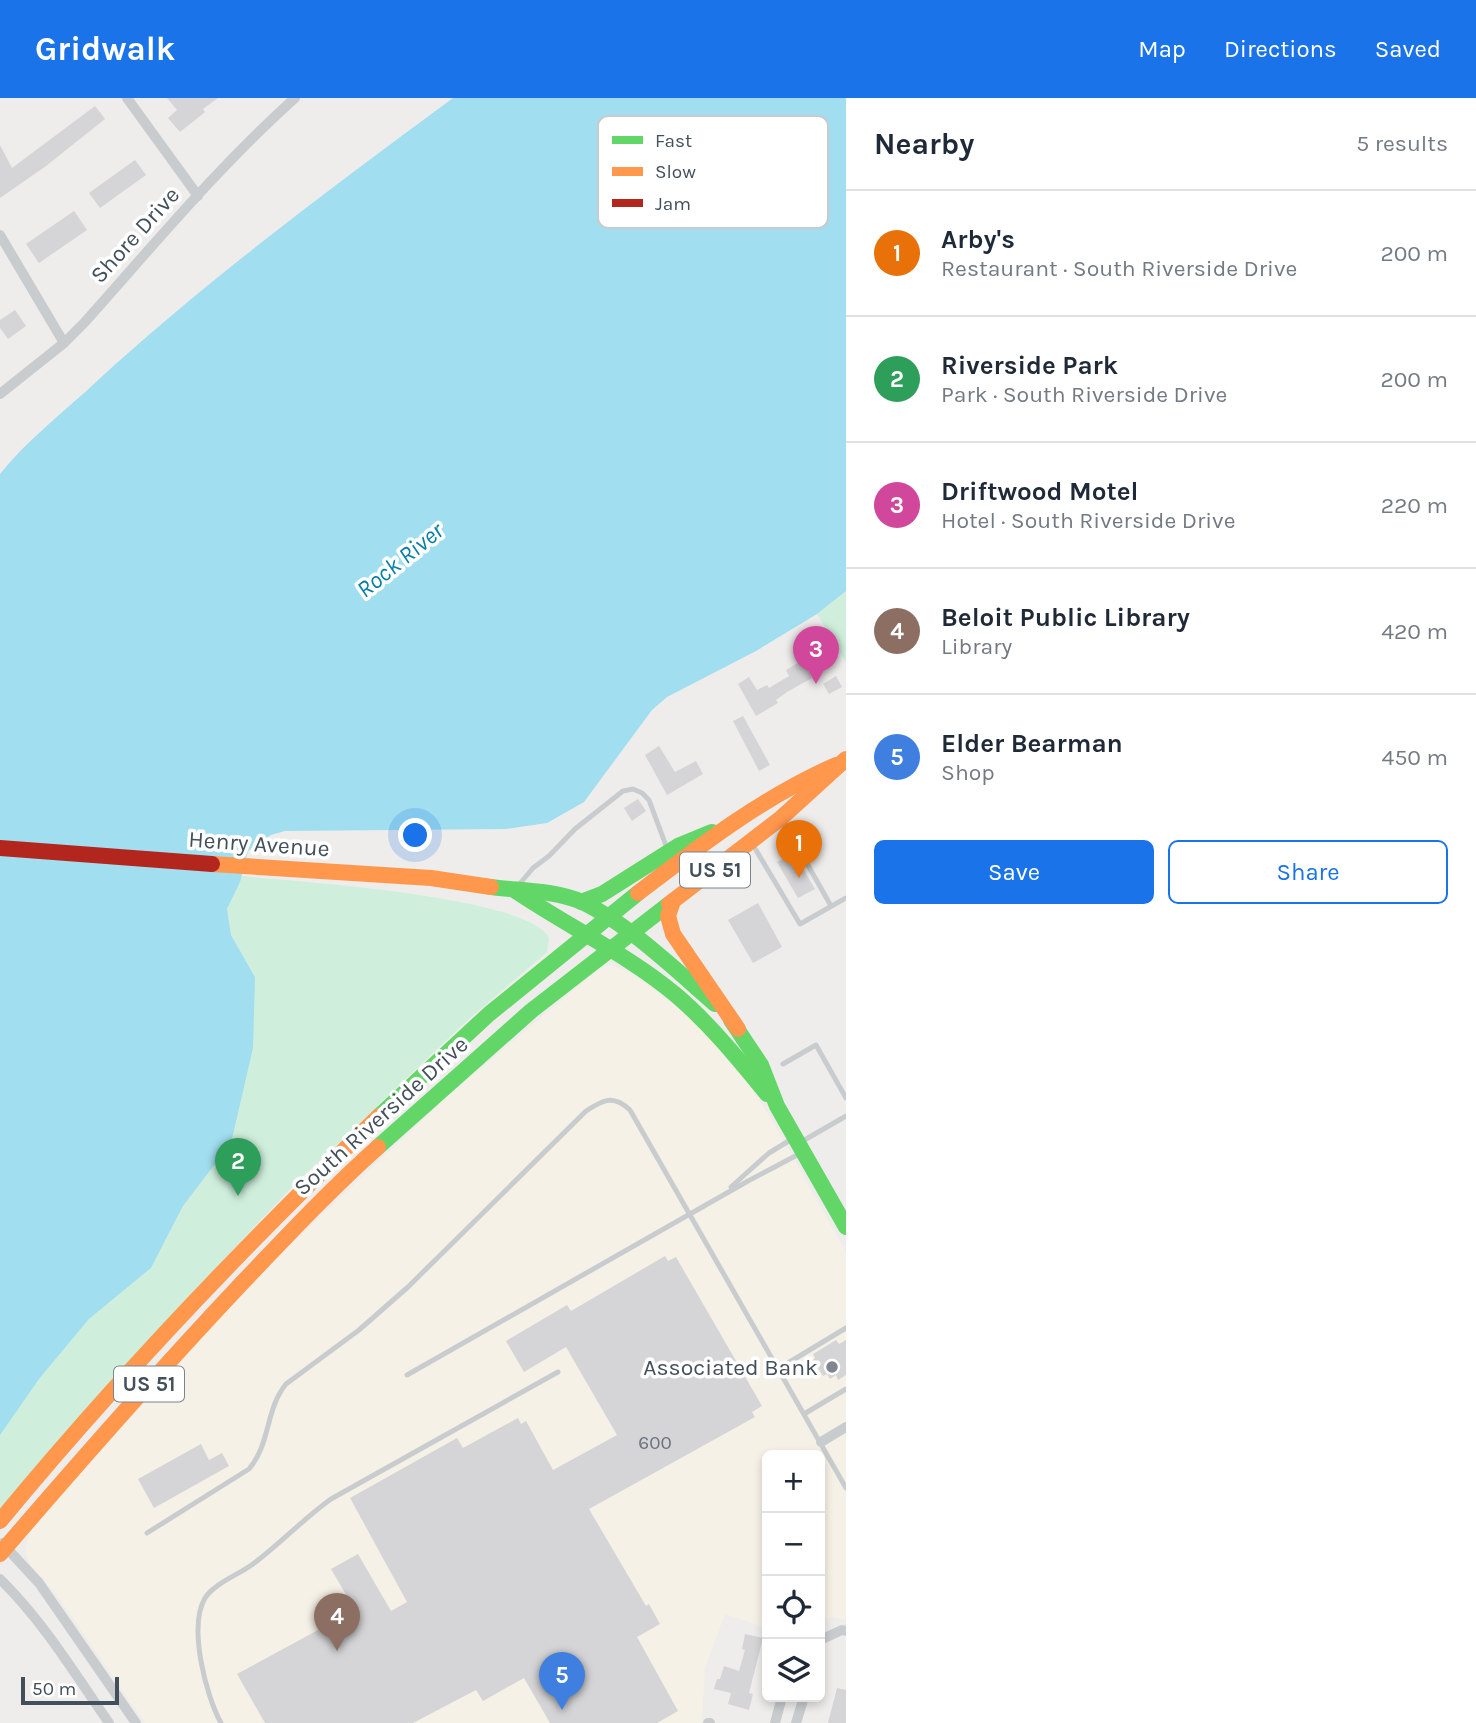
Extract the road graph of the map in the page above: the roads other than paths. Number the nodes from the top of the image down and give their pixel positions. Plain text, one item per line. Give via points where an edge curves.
1 (127, 98) edge
2 (295, 98) edge
3 (198, 195) junction
4 (0, 235) edge
5 (64, 343) junction
6 (0, 394) edge
7 (843, 761) edge
8 (782, 818) junction
9 (724, 827) junction
10 (751, 842) junction
11 (0, 848) edge
12 (668, 851) junction
13 (514, 890) junction
14 (846, 898) edge
15 (673, 901) junction
16 (581, 902) junction
17 (831, 906) junction
18 (606, 916) junction
19 (582, 934) junction
20 (630, 934) junction
21 (609, 950) junction
22 (738, 1029) junction
23 (783, 1064) dead end
24 (846, 1098) edge
25 (777, 1106) junction
26 (846, 1116) edge
27 (799, 1144) junction
28 (723, 1195) junction
29 (689, 1215) junction
30 (846, 1227) edge
31 (846, 1328) edge
32 (778, 1369) junction
33 (558, 1372) dead end
34 (407, 1375) dead end
35 (846, 1389) edge
36 (804, 1414) junction
37 (846, 1427) edge
38 (821, 1443) junction
39 (846, 1488) edge
40 (0, 1521) edge
41 (147, 1533) dead end
42 (2, 1548) edge
43 (0, 1578) edge
44 (846, 1631) edge
45 (822, 1639) edge
46 (781, 1702) edge
47 (802, 1702) edge
48 (109, 1723) edge
49 (136, 1723) edge
50 (221, 1723) edge
51 (775, 1723) edge
52 (796, 1723) edge

1 - 3 street
2 - 3 street, Shore Drive
3 - 5 street, Shore Drive
4 - 5 street
5 - 6 street, Shore Drive
7 - 8 main road, South Riverside Drive / US 51
7 - 9 main road, South Riverside Drive / US 51 via 786,787
8 - 10 main road, South Riverside Drive / US 51
8 - 17 lane
9 - 12 main road
9 - 18 main road, South Riverside Drive / US 51
10 - 15 main road, South Riverside Drive / US 51
10 - 17 lane via 800,925
11 - 13 main road, Henry Avenue via 431,878
12 - 13 lane via 649,800 633,789 622,791 575,829
12 - 16 main road via 602,894
13 - 16 main road, Henry Avenue
13 - 19 main road, Henry Avenue
14 - 17 lane
15 - 20 main road, South Riverside Drive / US 51
15 - 22 main road via 668,916 673,934
16 - 18 main road, Henry Avenue
18 - 19 main road, South Riverside Drive / US 51
18 - 20 main road, Henry Avenue
19 - 21 main road, Henry Avenue
19 - 40 main road, South Riverside Drive / US 51 via 415,1080 319,1174 141,1358
20 - 21 main road, South Riverside Drive / US 51
20 - 22 main road, Henry Avenue via 700,989
21 - 25 main road, Henry Avenue via 659,981 702,1019
21 - 42 main road, South Riverside Drive / US 51 via 492,1046 303,1219
22 - 25 main road, Henry Avenue via 761,1065
23 - 24 lane via 816,1045
25 - 27 main road, Henry Avenue
26 - 27 lane
27 - 28 lane
27 - 28 lane via 769,1153
27 - 30 main road, Henry Avenue
28 - 29 lane
29 - 32 lane
29 - 34 lane
29 - 41 lane via 630,1110 610,1098 600,1102 400,1294 286,1384 276,1399 261,1453 249,1469
31 - 32 lane
32 - 36 lane
33 - 50 lane via 331,1499 251,1566 208,1595 200,1612 199,1635 206,1681
35 - 36 lane
36 - 38 lane
37 - 38 street
38 - 39 lane
42 - 49 street via 39,1583
43 - 48 street via 48,1636
44 - 45 street
46 - 51 street
47 - 52 street

